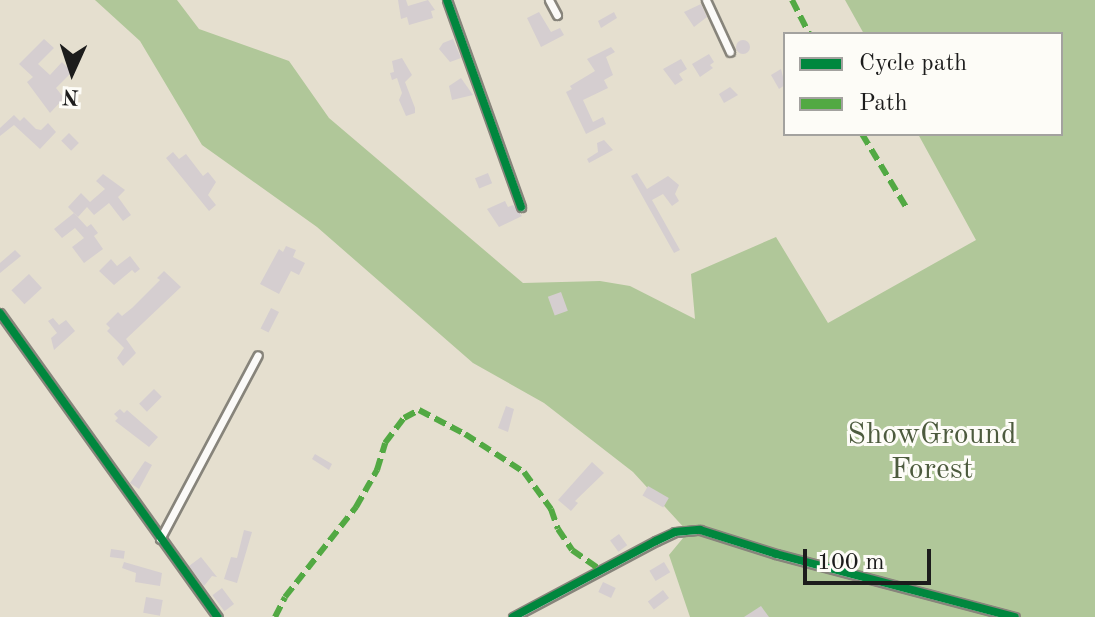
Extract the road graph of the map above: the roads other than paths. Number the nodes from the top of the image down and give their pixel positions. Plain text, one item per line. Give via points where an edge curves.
1 (447, 0) edge
2 (549, 0) edge
3 (706, 0) edge
4 (557, 15) dead end
5 (730, 52) dead end
6 (521, 207) dead end
7 (0, 313) edge
8 (258, 355) dead end
9 (160, 539) junction
10 (218, 617) edge
11 (513, 617) edge
12 (1015, 617) edge

1 - 6 street
2 - 4 street
3 - 5 street
7 - 9 street
8 - 9 street
9 - 10 street
11 - 12 street via 675,532 700,530

